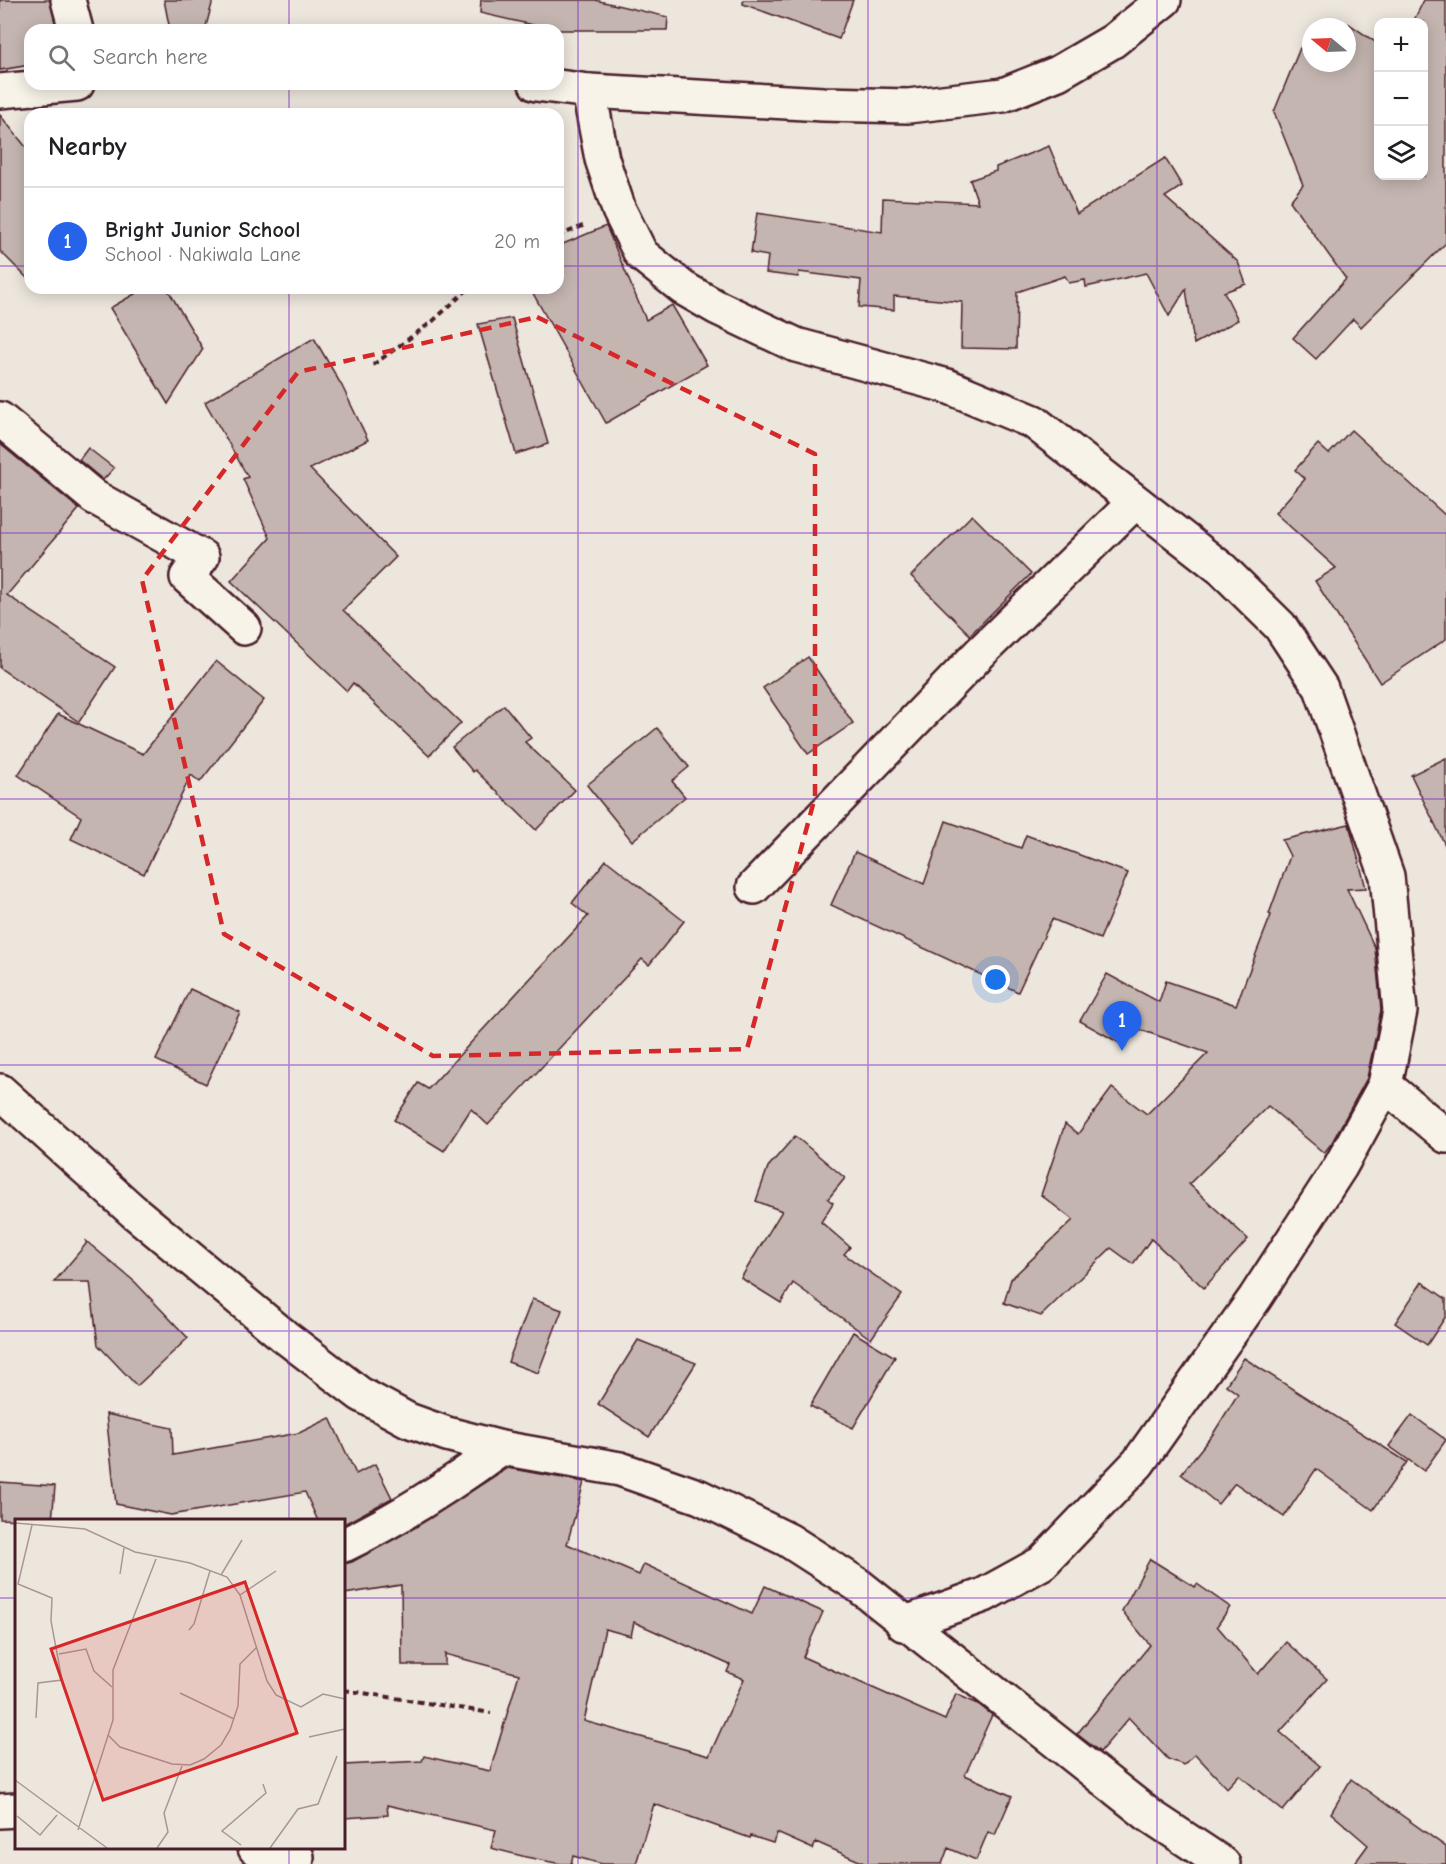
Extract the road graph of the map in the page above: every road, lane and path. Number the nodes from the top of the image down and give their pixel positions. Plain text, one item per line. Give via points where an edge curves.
1 (68, 0) edge
2 (1164, 0) edge
3 (74, 24) edge
4 (564, 88) edge
5 (24, 89) edge
6 (0, 91) edge
7 (589, 92) junction
8 (462, 294) edge
9 (373, 366) dead end
10 (0, 419) edge
11 (1135, 502) junction
12 (244, 628) dead end
13 (754, 887) dead end
14 (1385, 1085) junction
15 (0, 1091) edge
16 (1446, 1136) edge
17 (501, 1448) junction
18 (345, 1545) edge
19 (903, 1623) junction
20 (345, 1690) edge
21 (491, 1713) dead end
22 (15, 1810) edge
23 (0, 1811) edge
24 (260, 1849) edge
25 (296, 1864) edge
26 (1223, 1864) edge

1 - 3 street
2 - 7 street via 1113,41 1058,73 1003,95 908,106
4 - 7 street
5 - 6 street
7 - 11 street via 602,159 619,210 642,254 683,288 796,345 947,386 1034,422
8 - 9 path
10 - 12 street via 94,497 202,557 187,577
11 - 13 street via 982,651
11 - 14 street via 1222,569 1280,626 1321,688 1387,876 1400,1011
14 - 16 street
14 - 19 street via 1334,1176 1255,1298 1138,1463 1042,1563 984,1595
15 - 17 street via 133,1210 360,1394 408,1420
17 - 18 street via 434,1496
17 - 19 street via 620,1469 700,1497 788,1540 858,1585
19 - 26 street via 1149,1815
20 - 21 path
22 - 23 street
24 - 25 street via 297,1857

